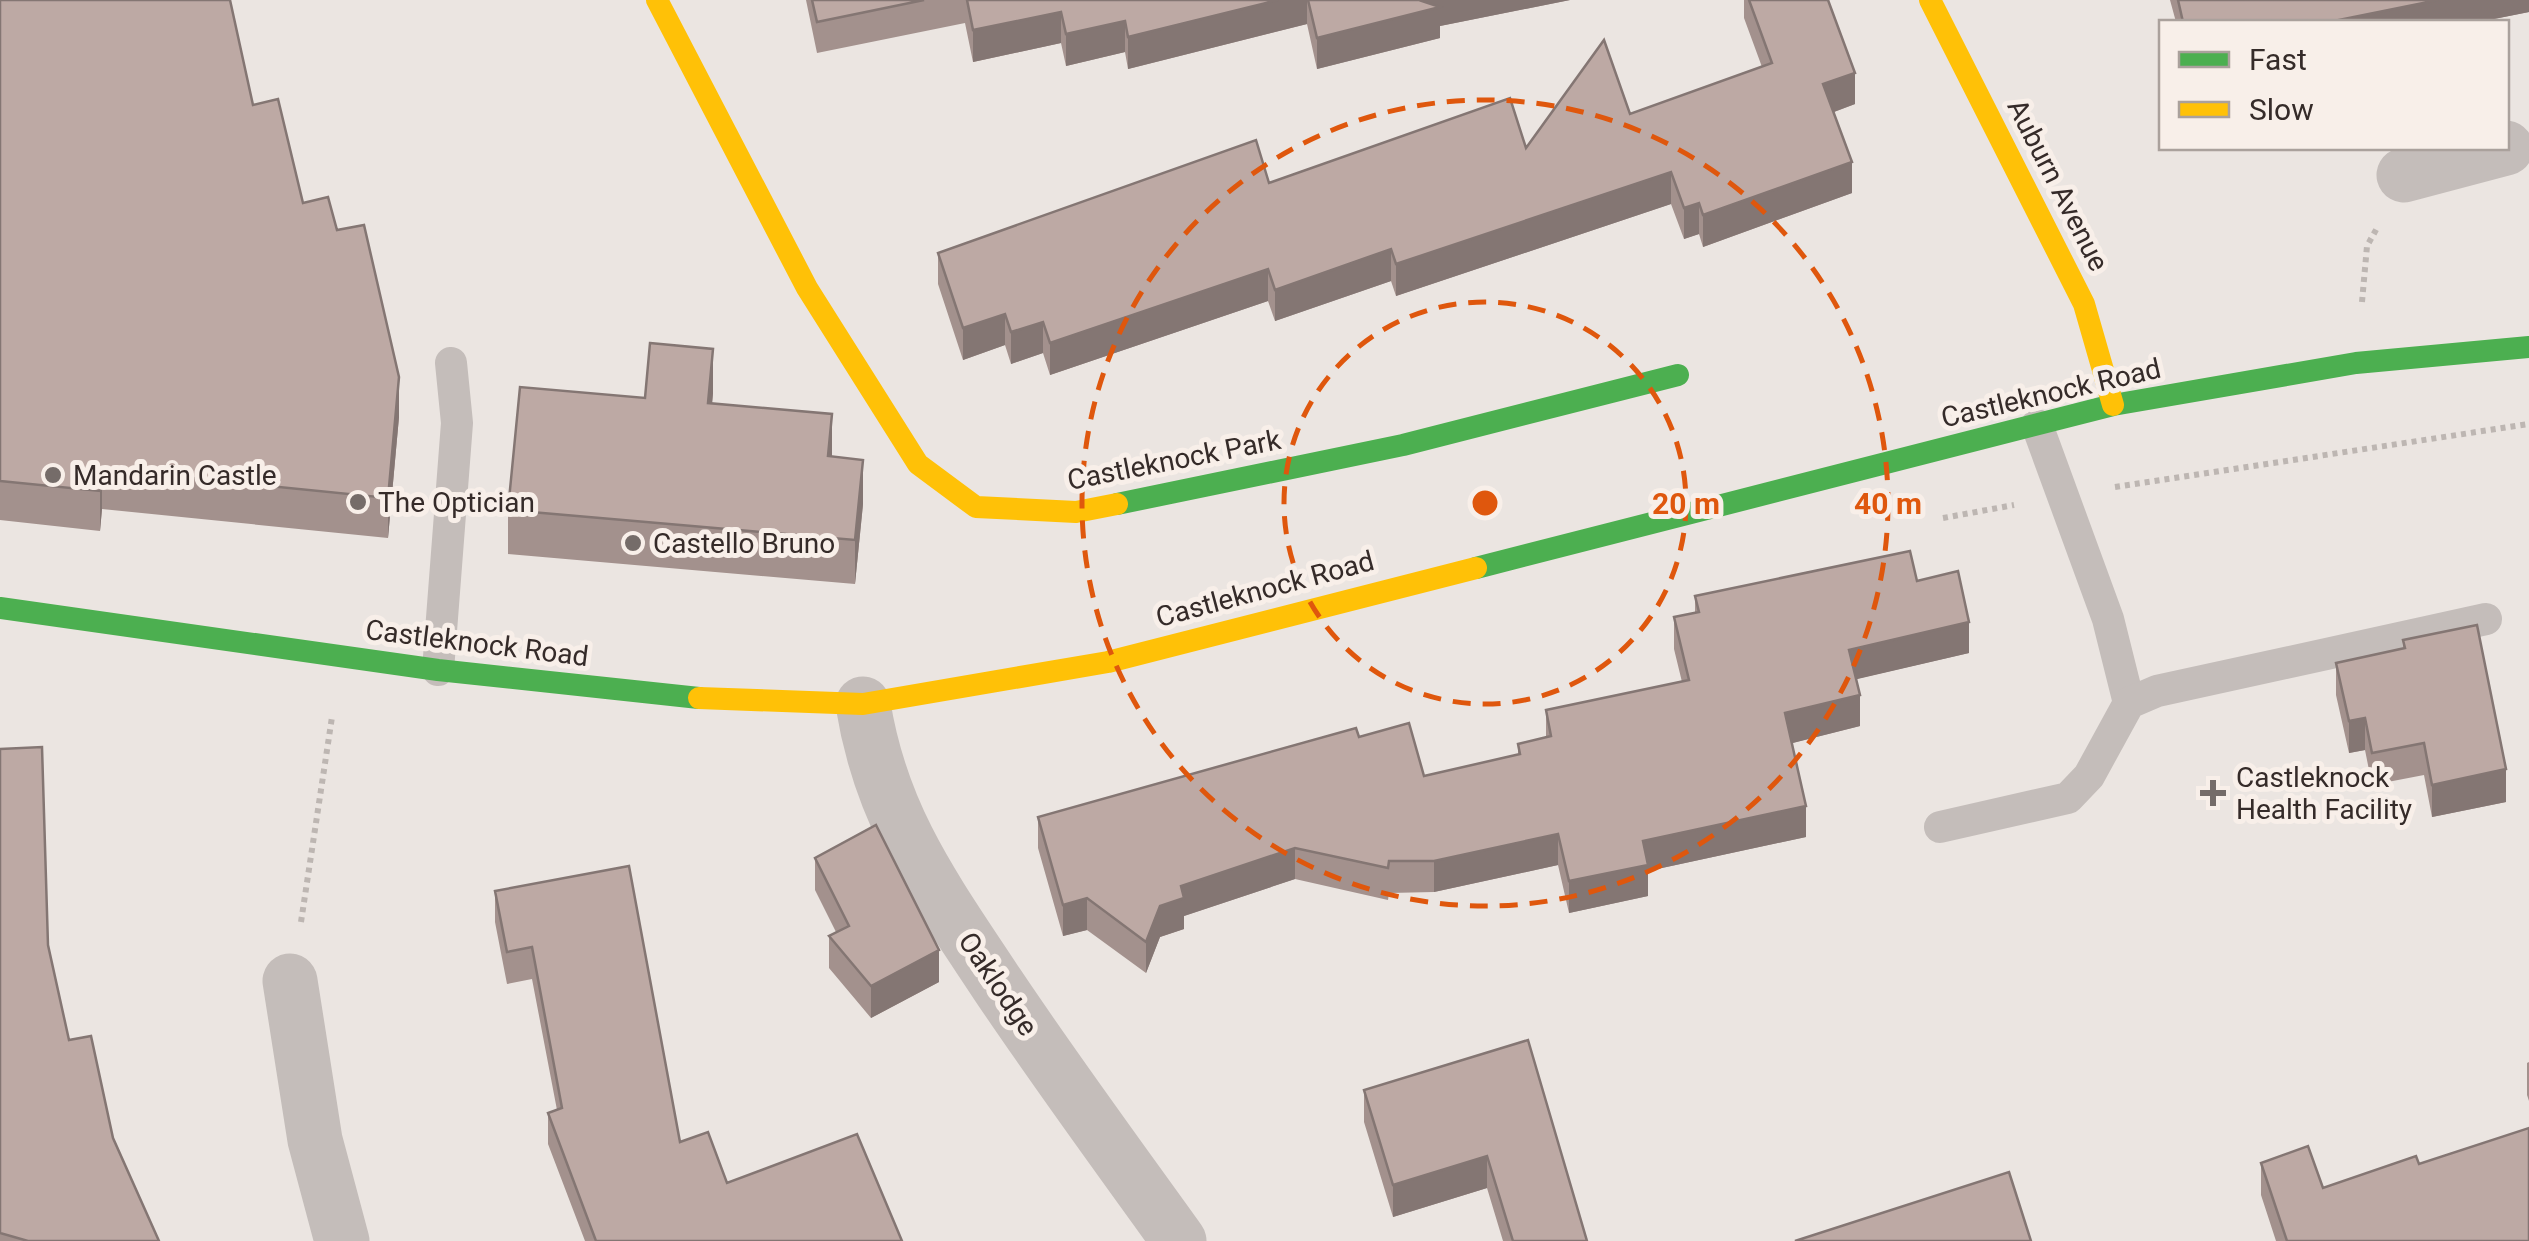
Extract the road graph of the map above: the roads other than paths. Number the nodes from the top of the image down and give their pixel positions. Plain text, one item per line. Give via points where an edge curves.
1 (657, 0) edge
2 (1930, 0) edge
3 (2495, 150) edge
4 (2404, 175) road end
5 (2529, 347) edge
6 (451, 363) dead end
7 (1678, 375) dead end
8 (2113, 405) junction
9 (2037, 425) junction
10 (0, 608) edge
11 (2486, 619) dead end
12 (438, 670) junction
13 (2129, 703) junction
14 (863, 704) junction
15 (1940, 827) dead end
16 (290, 980) road end
17 (342, 1241) edge
18 (1180, 1241) edge

1 - 7 main road, Castleknock Park via 807,288 890,426 918,464 976,507 1076,512 1402,445
2 - 8 main road, Auburn Avenue via 2084,304
3 - 4 street
5 - 8 main road, Castleknock Road via 2356,364
6 - 12 lane via 457,424
8 - 9 main road, Castleknock Road
9 - 13 lane via 2108,619
9 - 14 main road, Castleknock Road via 1108,662
10 - 12 main road, Castleknock Road
11 - 13 lane via 2188,682
12 - 14 main road, Castleknock Road via 669,696
13 - 15 lane via 2089,776 2068,798
14 - 18 street, Oaklodge via 872,761 923,871
16 - 17 street via 315,1140

